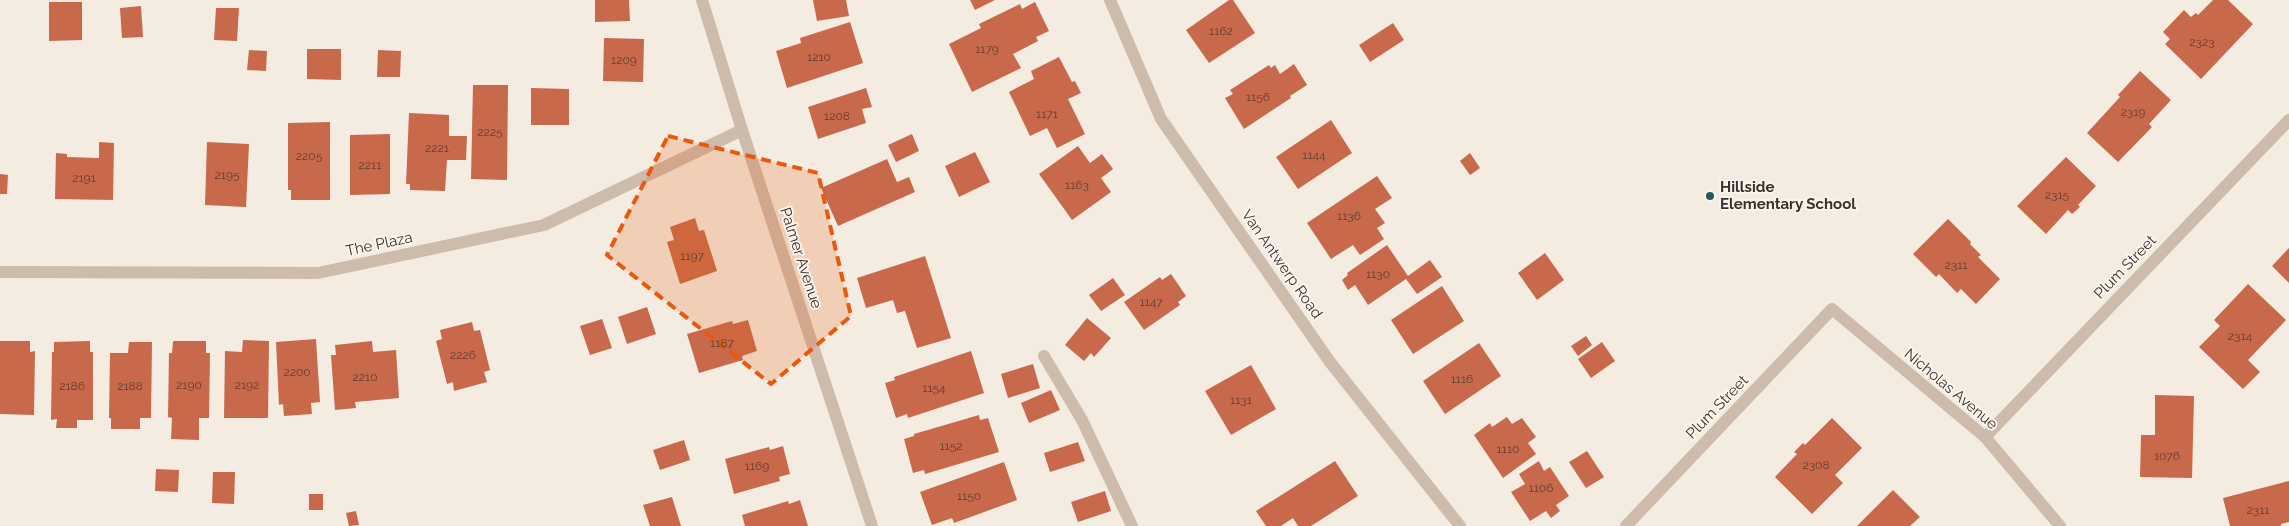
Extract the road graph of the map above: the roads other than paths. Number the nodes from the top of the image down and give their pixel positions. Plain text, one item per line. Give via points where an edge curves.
1 (702, 0) edge
2 (1110, 0) edge
3 (2289, 120) edge
4 (742, 130) junction
5 (0, 272) edge
6 (1832, 309) joint
7 (1044, 356) dead end
8 (1985, 437) junction
9 (872, 526) edge
10 (1132, 526) edge
11 (1460, 526) edge
12 (1626, 526) edge
13 (2060, 526) edge

1 - 4 street, Palmer Avenue
2 - 11 street, Van Antwerp Road via 1160,119 1330,362
3 - 8 street, Plum Street
4 - 5 street, The Plaza via 544,225 318,273
4 - 9 street, Palmer Avenue
6 - 8 street, Nicholas Avenue
6 - 12 street, Plum Street
7 - 10 street via 1082,420
8 - 13 street, Nicholas Avenue

